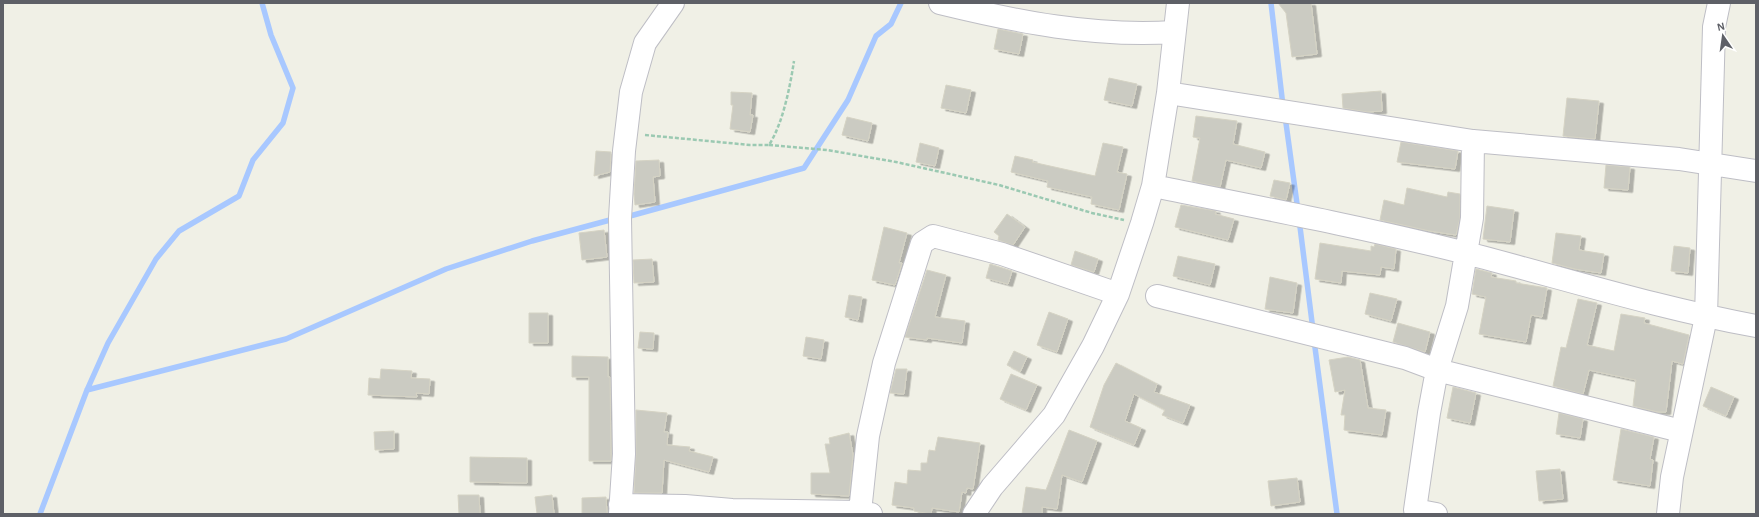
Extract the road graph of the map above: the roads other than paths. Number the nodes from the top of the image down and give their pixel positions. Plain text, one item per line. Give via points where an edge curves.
1 (673, 3) edge
2 (940, 3) edge
3 (1178, 3) edge
4 (1719, 3) edge
5 (1174, 32) junction
6 (1168, 93) junction
7 (1473, 141) junction
8 (1711, 164) junction
9 (1756, 171) edge
10 (1153, 186) junction
11 (1465, 253) junction
12 (1118, 294) junction
13 (1157, 296) dead end
14 (1706, 317) junction
15 (1756, 326) edge
16 (1437, 370) junction
17 (1682, 431) junction
18 (620, 509) edge
19 (865, 513) edge
20 (974, 514) edge
21 (1436, 514) edge
22 (1668, 514) edge

1 - 18 street via 645,43 631,92 626,134 620,218 624,454
2 - 5 street via 1050,27 1142,34
3 - 5 street
4 - 8 street via 1714,27
5 - 6 street
6 - 7 street
6 - 10 street
7 - 8 street
7 - 11 street via 1472,218
8 - 9 street
8 - 14 street
10 - 11 street
10 - 12 street
11 - 14 street
11 - 16 street via 1457,306
12 - 19 street via 1002,254 933,236 922,243 884,363 868,436
12 - 20 street via 1093,346 1054,415 992,487
13 - 16 street via 1405,358
14 - 15 street
14 - 17 street
16 - 17 street
16 - 21 street via 1415,510
17 - 22 street via 1672,477
18 - 19 street via 685,506 732,510

